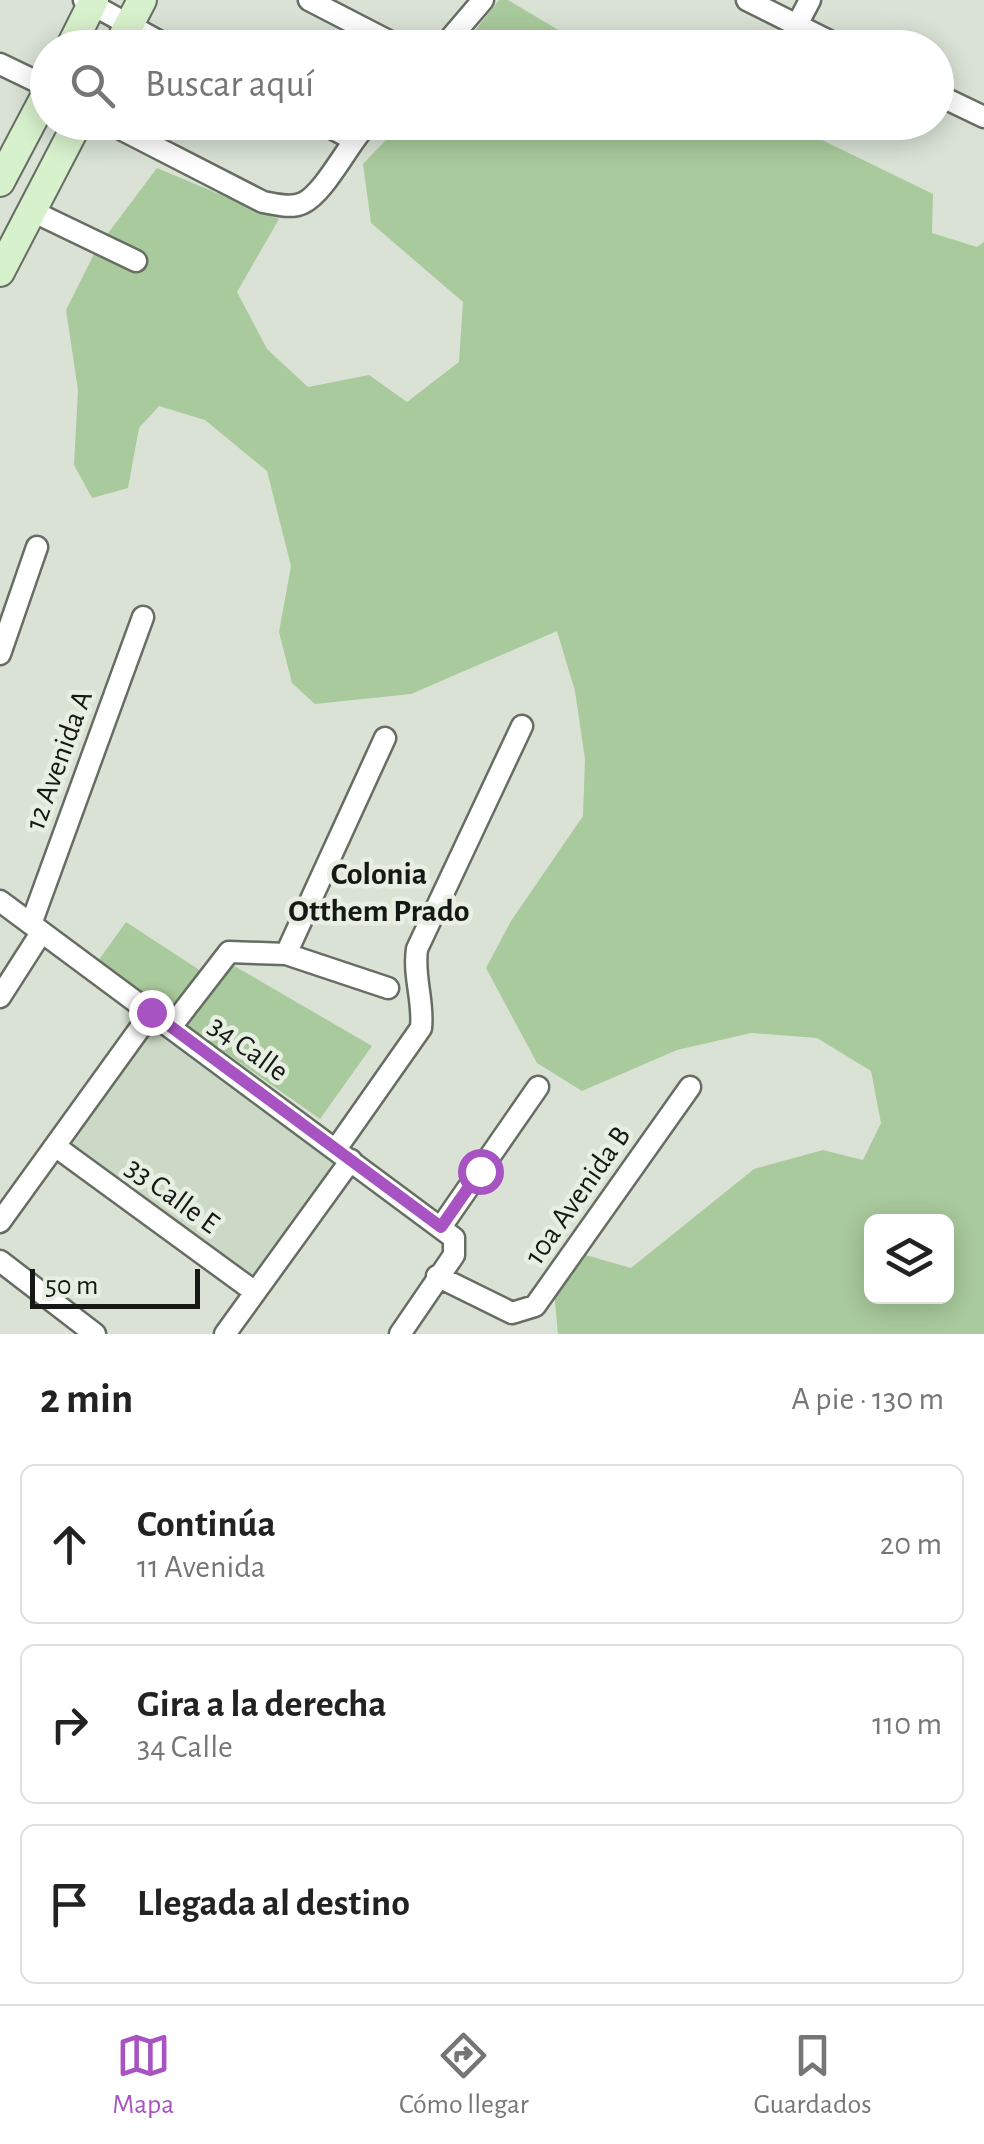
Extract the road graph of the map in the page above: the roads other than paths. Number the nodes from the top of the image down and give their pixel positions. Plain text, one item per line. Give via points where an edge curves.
1 (309, 0) edge
2 (483, 0) edge
3 (747, 0) edge
4 (810, 0) edge
5 (90, 1) edge
6 (130, 24) edge
7 (797, 25) junction
8 (78, 30) edge
9 (367, 30) edge
10 (457, 30) edge
11 (807, 30) edge
12 (0, 64) edge
13 (30, 80) edge
14 (954, 103) edge
15 (984, 117) edge
16 (30, 124) edge
17 (69, 140) edge
18 (142, 140) edge
19 (351, 140) edge
20 (0, 182) edge
21 (32, 212) junction
22 (136, 261) dead end
23 (0, 272) edge
24 (37, 547) dead end
25 (142, 617) dead end
26 (0, 654) edge
27 (522, 726) dead end
28 (385, 738) dead end
29 (0, 901) edge
30 (36, 928) junction
31 (286, 954) junction
32 (388, 988) dead end
33 (0, 998) edge
34 (151, 1012) junction
35 (171, 1028) junction
36 (538, 1087) dead end
37 (690, 1087) dead end
38 (55, 1146) junction
39 (343, 1155) junction
40 (0, 1222) edge
41 (441, 1227) junction
42 (0, 1260) edge
43 (437, 1276) junction
44 (256, 1292) junction
45 (95, 1334) edge
46 (225, 1334) edge
47 (400, 1334) edge

1 - 9 street
2 - 10 street
3 - 7 street
4 - 7 street
5 - 6 street
5 - 8 street
7 - 11 street
12 - 13 street
14 - 15 street
16 - 20 street
17 - 21 street
18 - 19 street via 263,202 302,204
21 - 22 street
21 - 23 street
24 - 26 street
25 - 30 street, 12 Avenida A
27 - 39 street via 417,949 421,1028
28 - 31 street
29 - 30 street, 34 Calle
30 - 33 street, 12 Avenida A
30 - 34 street, 34 Calle
31 - 32 street
31 - 35 street via 222,956
34 - 35 street, 34 Calle
34 - 38 street
35 - 39 street, 34 Calle
36 - 41 street
37 - 43 street, 10a Avenida B via 535,1306 512,1314
38 - 40 street
38 - 44 street, 33 Calle E
39 - 41 street, 34 Calle
39 - 44 street
41 - 43 street, 34 Calle via 457,1247
42 - 45 street
43 - 47 street
44 - 46 street

